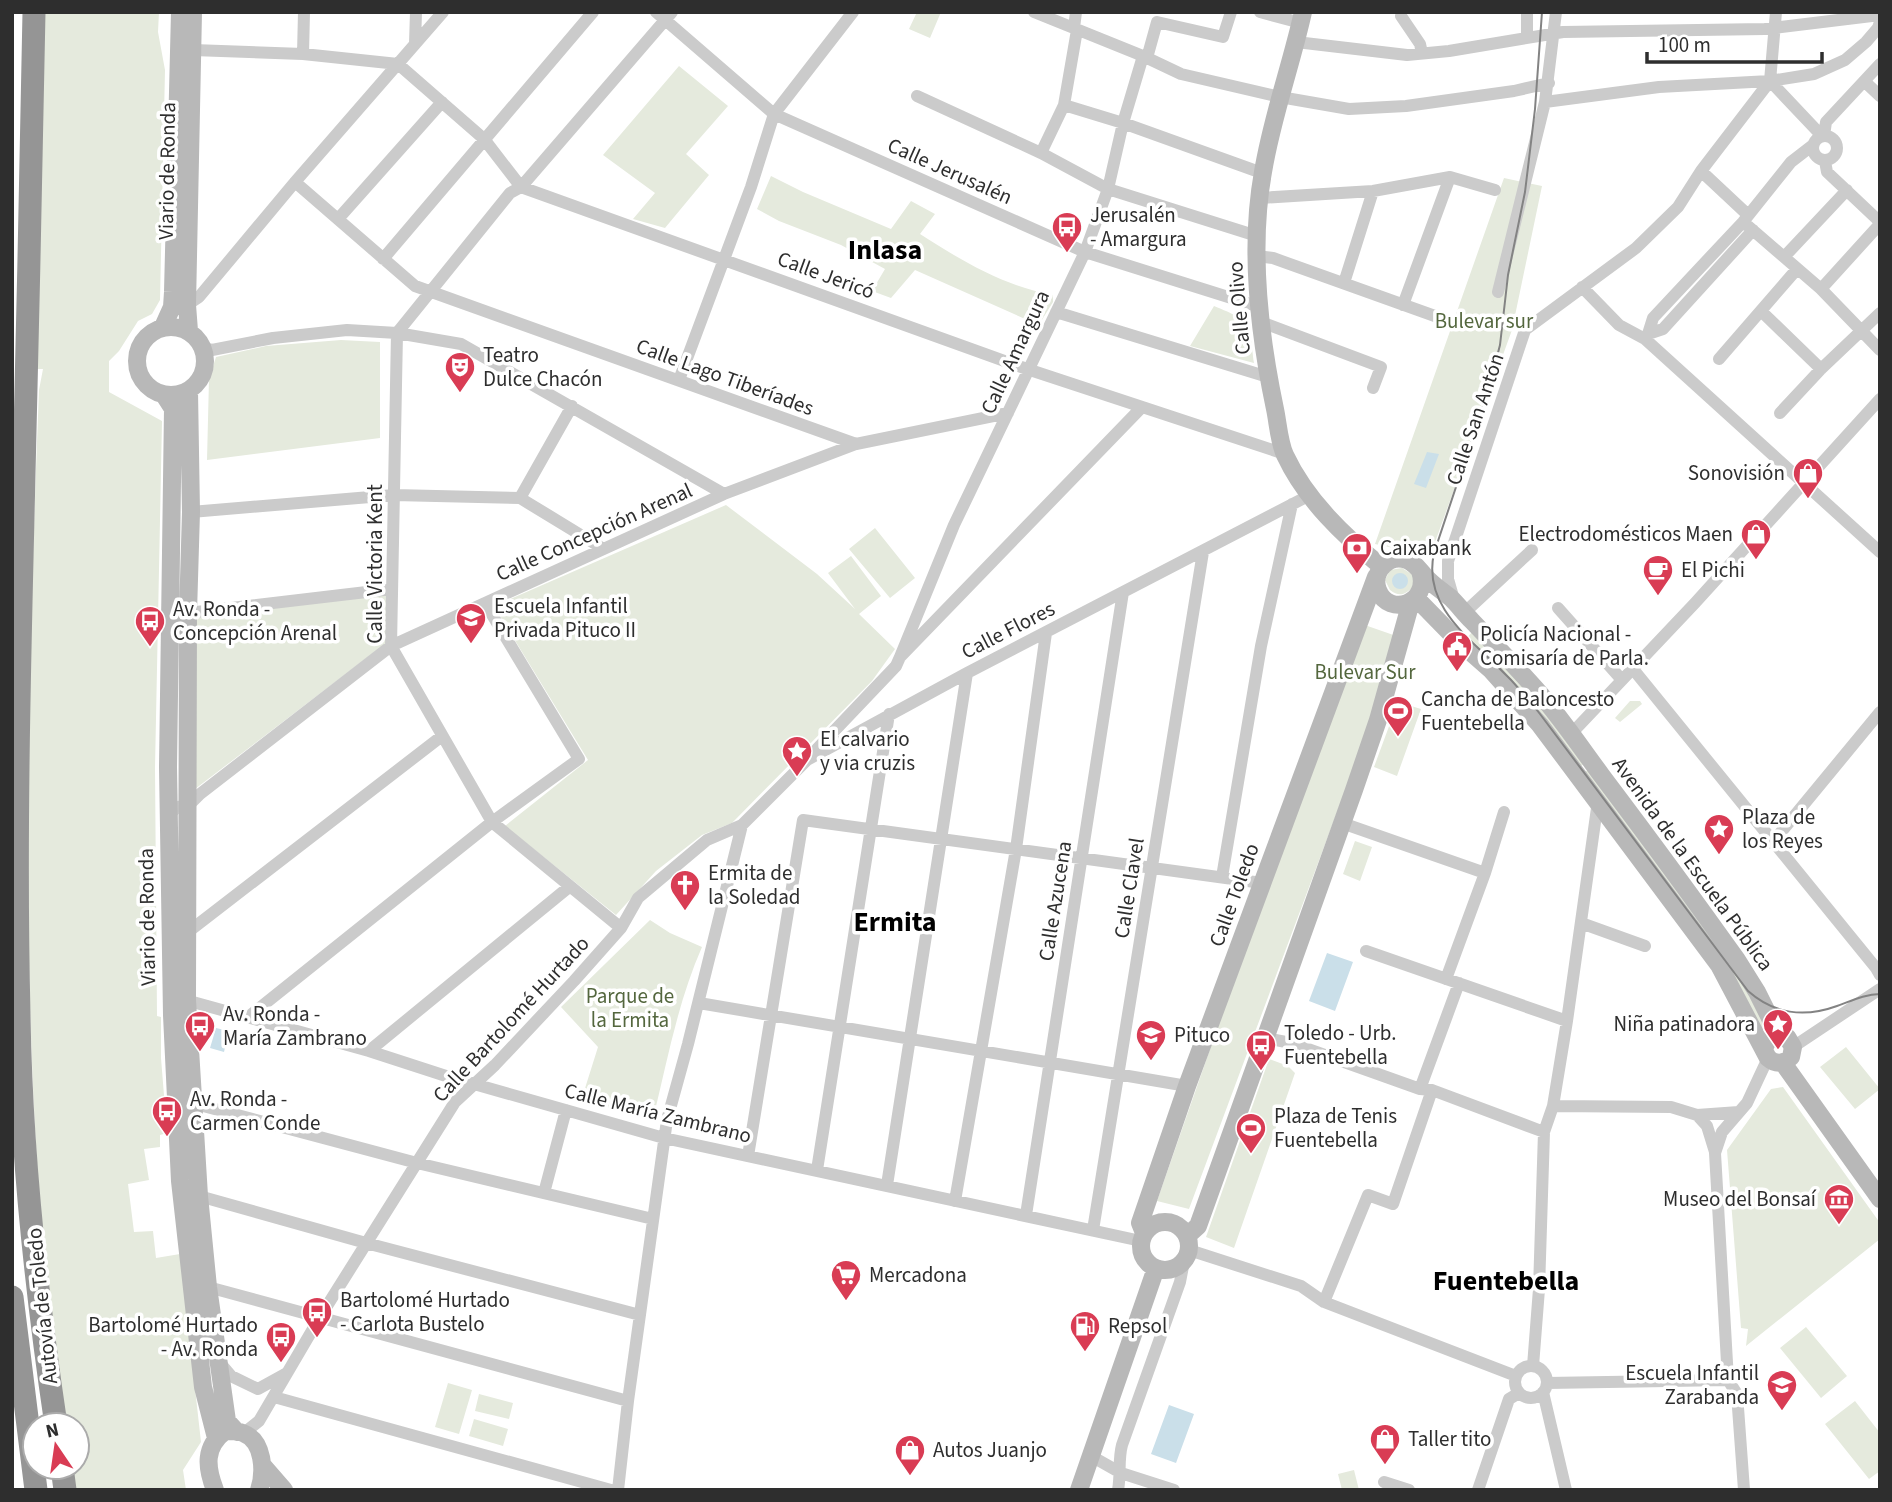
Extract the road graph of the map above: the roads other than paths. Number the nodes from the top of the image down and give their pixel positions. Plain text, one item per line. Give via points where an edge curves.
1 (34, 12) edge
2 (180, 12) edge
3 (194, 12) edge
4 (304, 12) edge
5 (416, 12) edge
6 (443, 12) edge
7 (593, 12) edge
8 (853, 12) edge
9 (1034, 12) edge
10 (1076, 12) edge
11 (1231, 12) edge
12 (1260, 12) edge
13 (1527, 12) edge
14 (1556, 12) edge
15 (1776, 12) edge
16 (665, 15) edge
17 (1880, 15) edge
18 (1401, 16) dead end
19 (1302, 18) edge
20 (1880, 22) edge
21 (1075, 29) junction
22 (1775, 29) junction
23 (1554, 33) junction
24 (1533, 37) junction
25 (1296, 42) junction
26 (415, 44) junction
27 (192, 50) junction
28 (1422, 53) junction
29 (303, 54) junction
30 (1145, 57) junction
31 (398, 64) junction
32 (1880, 64) edge
33 (1770, 81) junction
34 (1864, 81) junction
35 (1549, 83) junction
36 (917, 96) dead end
37 (1880, 96) edge
38 (1280, 97) junction
39 (442, 102) junction
40 (1545, 102) junction
41 (1064, 105) junction
42 (774, 114) junction
43 (1123, 123) junction
44 (484, 139) junction
45 (1820, 139) junction
46 (1041, 153) junction
47 (1825, 161) junction
48 (1701, 171) junction
49 (1262, 173) junction
50 (1450, 177) junction
51 (295, 182) junction
52 (521, 187) junction
53 (1108, 189) junction
54 (1495, 190) dead end
55 (1847, 190) junction
56 (1373, 191) junction
57 (1260, 198) junction
58 (338, 219) junction
59 (1748, 222) junction
60 (1880, 223) edge
61 (1257, 236) junction
62 (1084, 251) junction
63 (1256, 256) junction
64 (1784, 257) junction
65 (724, 258) junction
66 (383, 259) junction
67 (1797, 269) junction
68 (1344, 283) junction
69 (1582, 287) junction
70 (1821, 289) junction
71 (429, 291) junction
72 (1498, 292) dead end
73 (187, 305) junction
74 (1403, 305) junction
75 (1761, 311) junction
76 (1056, 312) junction
77 (1878, 314) edge
78 (1261, 315) junction
79 (1446, 320) dead end
80 (163, 327) junction
81 (1860, 330) junction
82 (189, 331) junction
83 (397, 333) junction
84 (1646, 337) junction
85 (202, 348) junction
86 (1880, 350) edge
87 (1719, 359) dead end
88 (1027, 369) junction
89 (1821, 369) junction
90 (1268, 377) junction
91 (679, 380) junction
92 (1373, 388) dead end
93 (189, 391) junction
94 (164, 395) junction
95 (1880, 398) edge
96 (572, 407) junction
97 (1142, 407) junction
98 (1008, 413) junction
99 (1780, 413) dead end
100 (856, 444) junction
101 (1284, 454) junction
102 (1804, 483) junction
103 (724, 494) junction
104 (394, 495) junction
105 (1310, 495) junction
106 (520, 498) junction
107 (1292, 504) junction
108 (191, 512) junction
109 (602, 548) junction
110 (1532, 550) dead end
111 (1202, 552) junction
112 (1880, 552) edge
113 (1380, 570) junction
114 (1420, 571) junction
115 (392, 589) junction
116 (1124, 592) junction
117 (1414, 600) junction
118 (485, 603) junction
119 (1460, 608) junction
120 (1558, 608) dead end
121 (188, 613) junction
122 (1046, 633) junction
123 (391, 646) junction
124 (900, 657) junction
125 (1633, 669) junction
126 (967, 673) junction
127 (1622, 680) junction
128 (1880, 712) edge
129 (890, 714) junction
130 (1572, 734) junction
131 (442, 736) junction
132 (807, 760) junction
133 (1598, 801) junction
134 (188, 806) junction
135 (1504, 812) dead end
136 (168, 816) junction
137 (492, 822) junction
138 (1342, 823) junction
139 (742, 825) junction
140 (872, 829) junction
141 (943, 839) junction
142 (1772, 843) junction
143 (1016, 849) junction
144 (1081, 858) junction
145 (1152, 869) junction
146 (1485, 873) junction
147 (1222, 877) junction
148 (1262, 883) junction
149 (569, 887) junction
150 (1581, 923) junction
151 (621, 928) junction
152 (188, 932) junction
153 (1645, 946) dead end
154 (1366, 951) dead end
155 (1880, 975) edge
156 (1451, 981) junction
157 (1880, 989) edge
158 (179, 999) junction
159 (699, 1003) junction
160 (771, 1015) junction
161 (247, 1018) junction
162 (1567, 1021) junction
163 (840, 1026) junction
164 (1777, 1034) junction
165 (1266, 1038) junction
166 (911, 1039) junction
167 (1793, 1047) junction
168 (369, 1051) junction
169 (979, 1051) junction
170 (1772, 1057) junction
171 (1050, 1063) junction
172 (1118, 1074) junction
173 (474, 1084) junction
174 (1187, 1086) junction
175 (1426, 1089) junction
176 (192, 1103) junction
177 (1553, 1106) junction
178 (566, 1110) junction
179 (1739, 1112) junction
180 (1698, 1115) junction
181 (1544, 1132) junction
182 (664, 1138) junction
183 (1715, 1153) junction
184 (748, 1156) junction
185 (417, 1163) junction
186 (817, 1170) junction
187 (887, 1185) junction
188 (544, 1193) junction
189 (199, 1196) junction
190 (1880, 1199) edge
191 (955, 1200) junction
192 (1026, 1215) junction
193 (653, 1219) junction
194 (1093, 1230) junction
195 (1143, 1237) junction
196 (366, 1243) junction
197 (1187, 1249) junction
198 (1156, 1268) junction
199 (208, 1287) junction
200 (12, 1297) edge
201 (1324, 1302) junction
202 (640, 1315) junction
203 (320, 1317) junction
204 (218, 1361) junction
205 (1533, 1366) junction
206 (288, 1373) junction
207 (1516, 1376) junction
208 (1728, 1380) junction
209 (1545, 1388) junction
210 (1519, 1393) junction
211 (274, 1397) junction
212 (628, 1401) junction
213 (54, 1411) edge
214 (259, 1422) junction
215 (241, 1432) junction
216 (216, 1438) junction
217 (257, 1448) junction
218 (1091, 1455) junction
219 (264, 1467) junction
220 (1121, 1472) junction
221 (1384, 1482) dead end
222 (36, 1490) edge
223 (215, 1490) edge
224 (259, 1490) edge
225 (284, 1490) edge
226 (611, 1490) edge
227 (618, 1490) edge
228 (1079, 1490) edge
229 (1118, 1490) edge
230 (1174, 1490) edge
231 (1409, 1490) edge
232 (1478, 1490) edge
233 (1566, 1490) edge
234 (1744, 1490) edge

1 - 213 highway, Autovía de Toledo via 20,627 19,1016 29,1186
2 - 80 street, Viario de Ronda via 173,292
3 - 27 street, Viario de Ronda
4 - 29 street
5 - 26 street
6 - 26 street
7 - 44 street
8 - 42 street
9 - 21 street
10 - 21 street
11 - 30 street, Calle Amargura via 1223,37 1157,23
12 - 19 street
13 - 24 street
14 - 23 street
15 - 22 street
16 - 42 street, Calle Jerusalén
16 - 52 street
17 - 22 street
18 - 28 street
19 - 25 street, Calle Olivo
20 - 33 street via 1845,60 1814,74
21 - 30 street
21 - 41 street
22 - 23 street
22 - 33 street
23 - 24 street
23 - 35 street
24 - 28 street
25 - 28 street
25 - 38 street, Calle Olivo
26 - 31 street
27 - 29 street
27 - 73 street, Viario de Ronda
29 - 31 street
30 - 38 street via 1181,74
30 - 43 street, Calle Amargura
31 - 39 street
31 - 51 street
32 - 34 street
33 - 40 street via 1659,87
33 - 45 street
33 - 48 street, Calle San Antón
34 - 37 street
34 - 45 street via 1826,122
35 - 38 street via 1514,92 1384,108 1349,109
35 - 40 street
36 - 46 street
38 - 49 street, Calle Olivo
39 - 44 street
39 - 58 street
40 - 72 street
41 - 43 street
41 - 46 street
42 - 62 street, Calle Jerusalén
42 - 65 street
43 - 49 street
43 - 53 street, Calle Amargura
44 - 52 street
44 - 66 street
45 - 47 street via 1815,156
45 - 47 street via 1835,140 1837,149
45 - 59 street via 1791,162
46 - 53 street
47 - 55 street via 1827,172
48 - 59 street
48 - 69 street, Calle San Antón via 1678,207 1636,248
49 - 57 street, Calle Olivo
50 - 54 street
50 - 56 street
50 - 74 street
51 - 58 street, Calle Lago Tiberíades
51 - 73 street via 199,297
52 - 65 street, Calle Jericó
52 - 71 street via 510,193
53 - 61 street
53 - 62 street, Calle Amargura
55 - 60 street
55 - 64 street
56 - 57 street
56 - 68 street
57 - 61 street, Calle Olivo
58 - 66 street, Calle Lago Tiberíades
59 - 64 street
59 - 84 street via 1653,317
60 - 70 street
61 - 63 street, Calle Olivo
62 - 76 street, Calle Amargura
62 - 78 street, Calle Jerusalén
63 - 68 street
63 - 78 street, Calle Olivo
64 - 67 street
65 - 88 street, Calle Jericó
65 - 91 street
66 - 71 street, Calle Lago Tiberíades via 415,286
67 - 70 street
67 - 75 street
68 - 74 street
69 - 84 street via 1619,325
69 - 119 street, Calle San Antón via 1525,330 1448,561 1449,585
70 - 81 street
71 - 83 street
71 - 91 street, Calle Lago Tiberíades
73 - 82 street, Viario de Ronda
74 - 79 street
75 - 87 street
75 - 89 street
76 - 88 street, Calle Amargura
76 - 90 street
77 - 81 street
78 - 90 street, Calle Olivo
78 - 92 street, Calle Jerusalén via 1381,367
80 - 82 street
80 - 94 street via 145,339 136,359 145,384
81 - 86 street
81 - 89 street
82 - 85 street
83 - 85 street via 347,330
83 - 96 street via 461,344
83 - 104 street, Calle Victoria Kent
84 - 102 street
85 - 93 street via 203,370
88 - 97 street, Calle Jericó
88 - 98 street, Calle Amargura
89 - 99 street
90 - 101 street, Calle Olivo
91 - 100 street, Calle Lago Tiberíades
93 - 94 street
93 - 108 street, Viario de Ronda
94 - 136 street, Viario de Ronda via 173,408
95 - 102 street
96 - 103 street
96 - 106 street
97 - 101 street, Calle Jericó
97 - 124 street
98 - 100 street, Calle Concepción Arenal
98 - 124 street, Calle Amargura via 954,525
100 - 103 street, Calle Concepción Arenal
101 - 105 street, Calle Olivo
102 - 112 street
102 - 125 street
103 - 109 street, Calle Concepción Arenal
104 - 106 street
104 - 108 street
104 - 115 street, Calle Victoria Kent
105 - 107 street, Calle Flores
105 - 113 street, Calle Olivo
106 - 109 street
107 - 111 street, Calle Flores
107 - 147 street via 1261,646
108 - 121 street, Viario de Ronda
109 - 118 street, Calle Concepción Arenal
110 - 119 street
111 - 116 street, Calle Flores
111 - 145 street, Calle Clavel
113 - 114 street via 1394,559 1403,559
113 - 117 street via 1378,590 1384,599 1396,605
113 - 148 street, Calle Toledo
114 - 117 street via 1422,587
114 - 119 street, Avenida de la Escuela Pública
115 - 121 street
115 - 123 street, Calle Victoria Kent
116 - 122 street, Calle Flores
116 - 144 street, Calle Azucena
117 - 133 street, Avenida de la Escuela Pública via 1530,712
117 - 138 street
118 - 123 street, Calle Concepción Arenal
118 - 137 street via 579,759
119 - 130 street, Avenida de la Escuela Pública
120 - 127 street
121 - 134 street, Viario de Ronda
122 - 126 street, Calle Flores
122 - 143 street
123 - 131 street, Calle Victoria Kent
123 - 134 street, Calle Concepción Arenal
124 - 132 street
125 - 127 street
125 - 142 street
126 - 129 street, Calle Flores
126 - 141 street
127 - 130 street
128 - 142 street
129 - 132 street, Calle Flores
129 - 140 street
130 - 164 street, Avenida de la Escuela Pública via 1737,960
131 - 137 street, Calle Victoria Kent
131 - 152 street
132 - 139 street, Calle Flores
133 - 150 street
133 - 170 street, Avenida de la Escuela Pública via 1719,965
134 - 136 street, Calle Concepción Arenal via 177,807
134 - 152 street, Viario de Ronda
135 - 146 street
136 - 158 street, Viario de Ronda
137 - 149 street, Calle Victoria Kent
137 - 161 street
138 - 146 street
138 - 165 street
139 - 151 street, Calle Bartolomé Hurtado via 707,840 638,898
139 - 159 street
140 - 141 street
140 - 160 street via 803,820
140 - 163 street
141 - 143 street
141 - 166 street
142 - 155 street
143 - 144 street
143 - 169 street
144 - 145 street
144 - 171 street, Calle Azucena
145 - 147 street
145 - 172 street, Calle Clavel
146 - 156 street
147 - 148 street
148 - 174 street, Calle Toledo
149 - 151 street, Calle Victoria Kent
149 - 168 street
150 - 153 street
150 - 162 street
151 - 173 street, Calle Bartolomé Hurtado
152 - 158 street, Viario de Ronda
154 - 156 street
156 - 162 street
156 - 175 street
157 - 167 street
158 - 161 street, Calle María Zambrano
158 - 176 street, Viario de Ronda
158 - 216 street, Viario de Ronda via 180,1181 203,1387
159 - 160 street
159 - 182 street
160 - 163 street
160 - 184 street
161 - 168 street, Calle María Zambrano
162 - 177 street
163 - 166 street
163 - 186 street
164 - 167 street via 1787,1037
164 - 170 street via 1769,1039
165 - 175 street
165 - 197 street
166 - 169 street
166 - 187 street
167 - 170 street via 1791,1057
168 - 173 street, Calle María Zambrano
169 - 171 street
169 - 191 street
170 - 179 street
170 - 190 street, Avenida de la Escuela Pública
171 - 172 street
171 - 192 street, Calle Azucena
172 - 174 street
172 - 194 street, Calle Clavel
173 - 178 street, Calle María Zambrano
173 - 185 street, Calle Bartolomé Hurtado via 455,1102
174 - 195 street, Calle Toledo via 1140,1223
175 - 181 street
175 - 201 street via 1393,1204 1368,1195
176 - 185 street
176 - 189 street, Viario de Ronda
177 - 180 street via 1671,1107
177 - 181 street
178 - 182 street, Calle María Zambrano
178 - 188 street
179 - 180 street
179 - 183 street via 1722,1132
180 - 183 street via 1707,1126
181 - 205 street
182 - 184 street, Calle María Zambrano
182 - 193 street
183 - 208 street
184 - 186 street, Calle María Zambrano
185 - 188 street
185 - 196 street, Calle Bartolomé Hurtado
186 - 187 street, Calle María Zambrano
187 - 191 street, Calle María Zambrano
188 - 193 street
189 - 196 street
189 - 199 street, Viario de Ronda
191 - 192 street, Calle María Zambrano
192 - 194 street, Calle María Zambrano
193 - 202 street
194 - 195 street, Calle María Zambrano
195 - 197 street via 1152,1226 1172,1222 1181,1227
195 - 198 street via 1144,1257
196 - 202 street
196 - 203 street, Calle Bartolomé Hurtado
197 - 198 street via 1176,1267
197 - 201 street via 1301,1286
197 - 220 street via 1180,1282 1119,1454
198 - 218 street
199 - 203 street
199 - 204 street, Viario de Ronda
200 - 222 highway, Autovía de Toledo
201 - 207 street
202 - 212 street
203 - 206 street, Calle Bartolomé Hurtado
203 - 212 street
204 - 206 street via 231,1376 258,1389
204 - 215 street, Viario de Ronda via 227,1422
205 - 207 street via 1522,1368
205 - 209 street via 1544,1372
206 - 211 street, Calle Bartolomé Hurtado
207 - 210 street
208 - 209 street
208 - 234 street via 1737,1394
209 - 210 street via 1532,1398
209 - 233 street
210 - 232 street via 1509,1399
211 - 214 street, Calle Bartolomé Hurtado
211 - 226 street
212 - 227 street
214 - 215 street, Calle Bartolomé Hurtado
214 - 217 street, Calle Bartolomé Hurtado
215 - 216 street via 225,1431
215 - 217 street, Viario de Ronda
216 - 223 street via 208,1465
217 - 219 street
218 - 220 street
218 - 228 street
219 - 224 street
219 - 225 street
220 - 229 street
220 - 230 street
221 - 231 street

